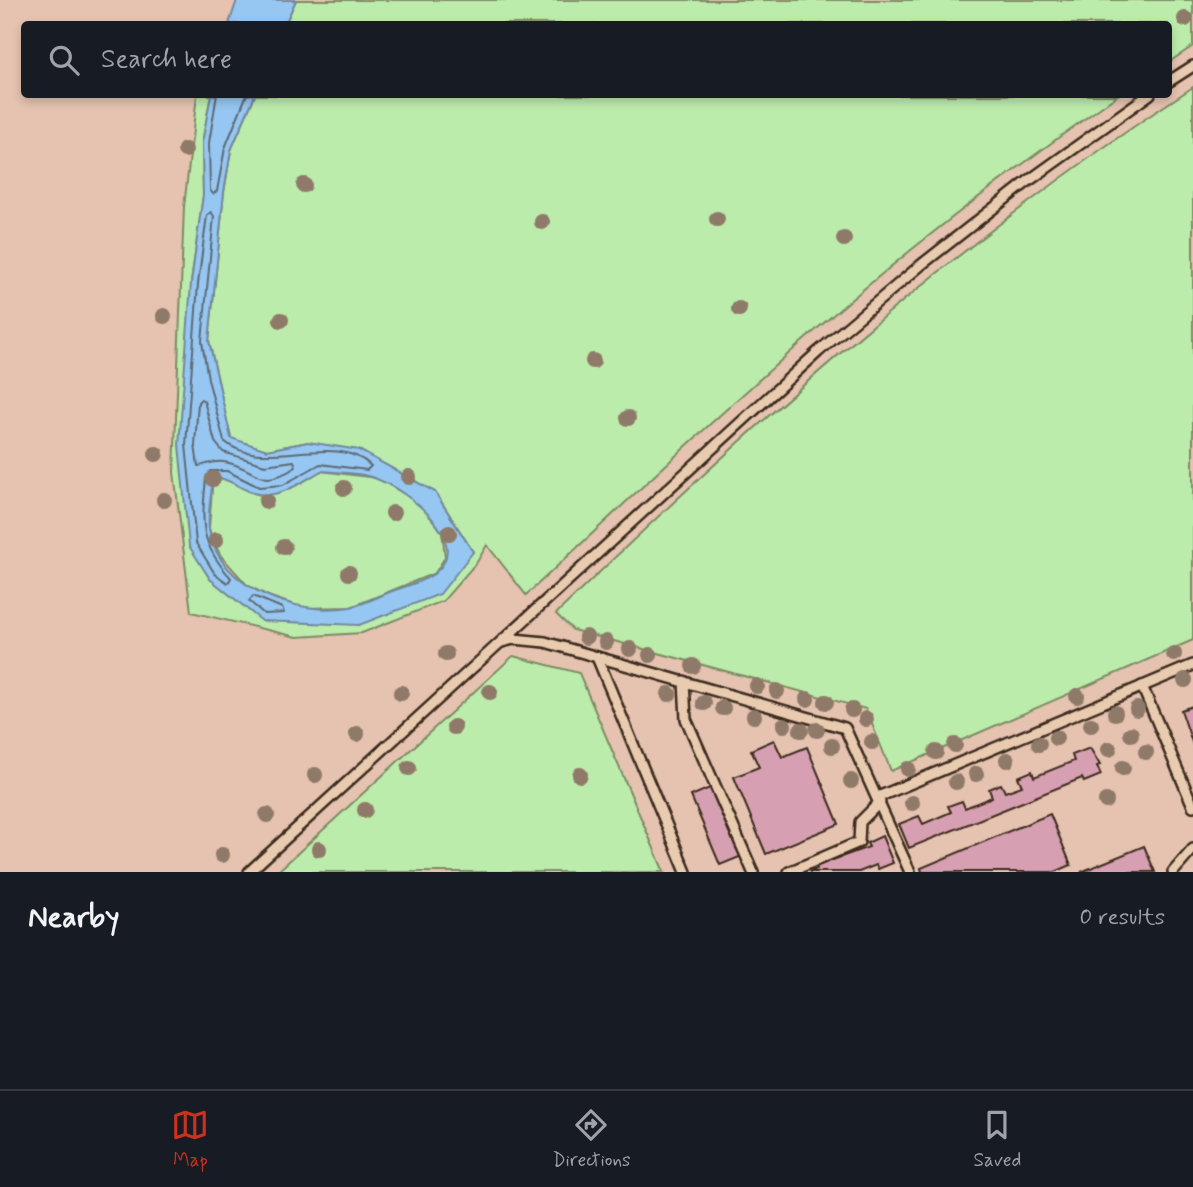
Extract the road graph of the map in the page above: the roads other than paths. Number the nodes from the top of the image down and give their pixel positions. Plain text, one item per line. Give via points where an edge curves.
1 (1193, 66) edge
2 (1172, 79) edge
3 (1144, 98) edge
4 (500, 643) junction
5 (597, 657) junction
6 (1193, 665) edge
7 (684, 681) junction
8 (1142, 686) junction
9 (1190, 789) edge
10 (879, 799) junction
11 (1193, 806) edge
12 (1193, 849) edge
13 (249, 872) edge
14 (686, 872) edge
15 (753, 872) edge
16 (789, 872) edge
17 (910, 872) edge
18 (1172, 872) edge

1 - 2 lane
3 - 4 lane via 1027,182 819,351
4 - 5 lane via 526,639
4 - 13 lane
5 - 7 lane
5 - 14 lane
6 - 8 lane
7 - 10 lane via 845,728
7 - 15 lane via 686,719
8 - 9 lane
8 - 10 lane
9 - 11 lane
10 - 16 lane via 860,822 859,842
10 - 17 lane
12 - 18 lane

